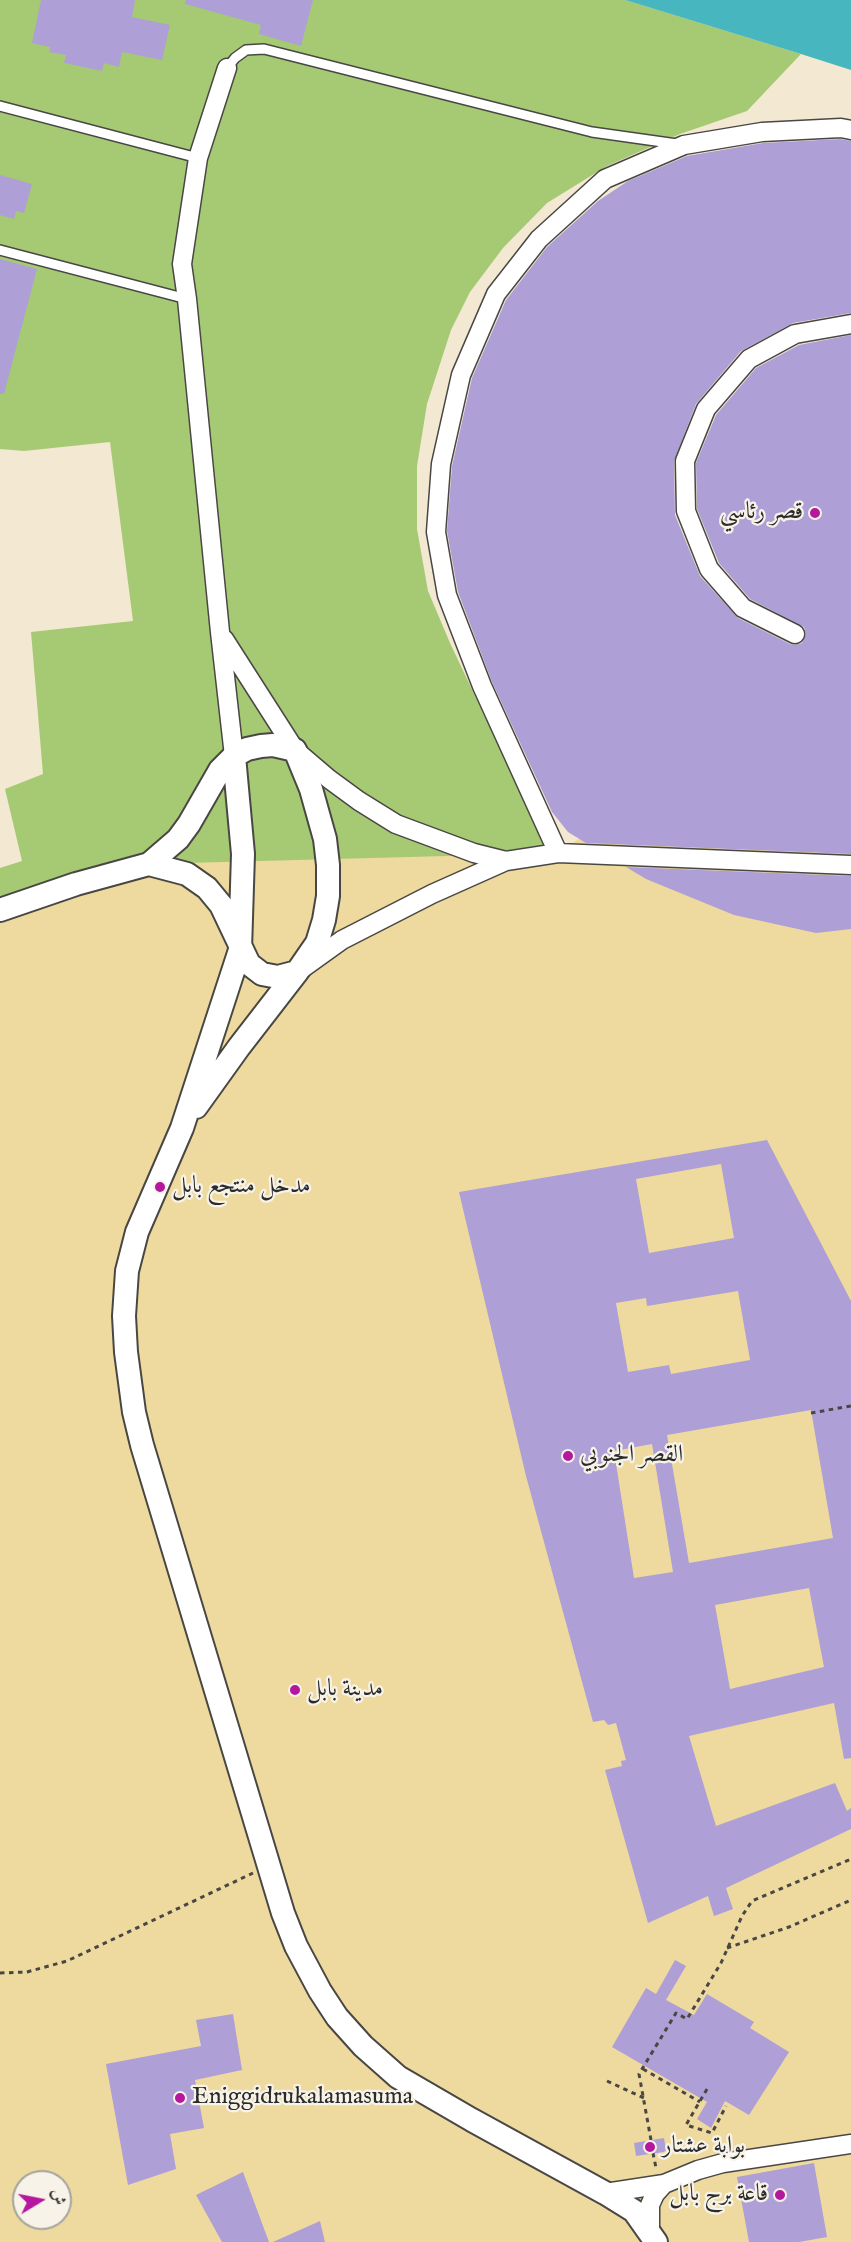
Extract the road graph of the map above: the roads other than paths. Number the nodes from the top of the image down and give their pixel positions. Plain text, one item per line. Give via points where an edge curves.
1 (227, 68) joint
2 (0, 106) edge
3 (851, 130) edge
4 (684, 145) junction
5 (198, 158) junction
6 (0, 250) edge
7 (187, 299) junction
8 (851, 324) edge
9 (220, 632) junction
10 (795, 634) dead end
11 (295, 750) junction
12 (234, 756) junction
13 (558, 853) junction
14 (506, 861) junction
15 (149, 864) junction
16 (851, 865) edge
17 (0, 910) edge
18 (240, 950) junction
19 (297, 972) junction
20 (182, 1128) junction
21 (851, 2144) edge
22 (664, 2184) junction
23 (605, 2193) junction
24 (653, 2236) edge

1 - 4 lane via 246,50 264,49 592,132
1 - 5 street
2 - 5 lane
3 - 4 street via 762,132
4 - 13 street via 605,179 539,239 496,294 461,375 441,464 436,532 447,595 482,686
5 - 7 street via 182,264
6 - 7 lane
7 - 9 street
8 - 10 street via 795,334 749,359 706,409 685,461 686,511 709,569 743,608
9 - 11 street
9 - 12 street
11 - 12 street via 261,746
11 - 14 street via 359,801 396,824
11 - 19 street via 318,810 328,865 324,920 317,943
12 - 15 street via 220,770 178,839
12 - 18 street via 243,854
13 - 14 street
13 - 16 street
14 - 19 street via 342,940
15 - 17 street
15 - 18 street via 187,874 207,888 232,925
18 - 19 street via 262,974 278,977
18 - 20 street
19 - 20 street
20 - 23 street via 131,1252 124,1316 127,1365 142,1445 296,1946 337,2017 375,2058 410,2085
21 - 22 street via 723,2163
22 - 23 street
22 - 24 street via 650,2205
23 - 24 street via 634,2211

